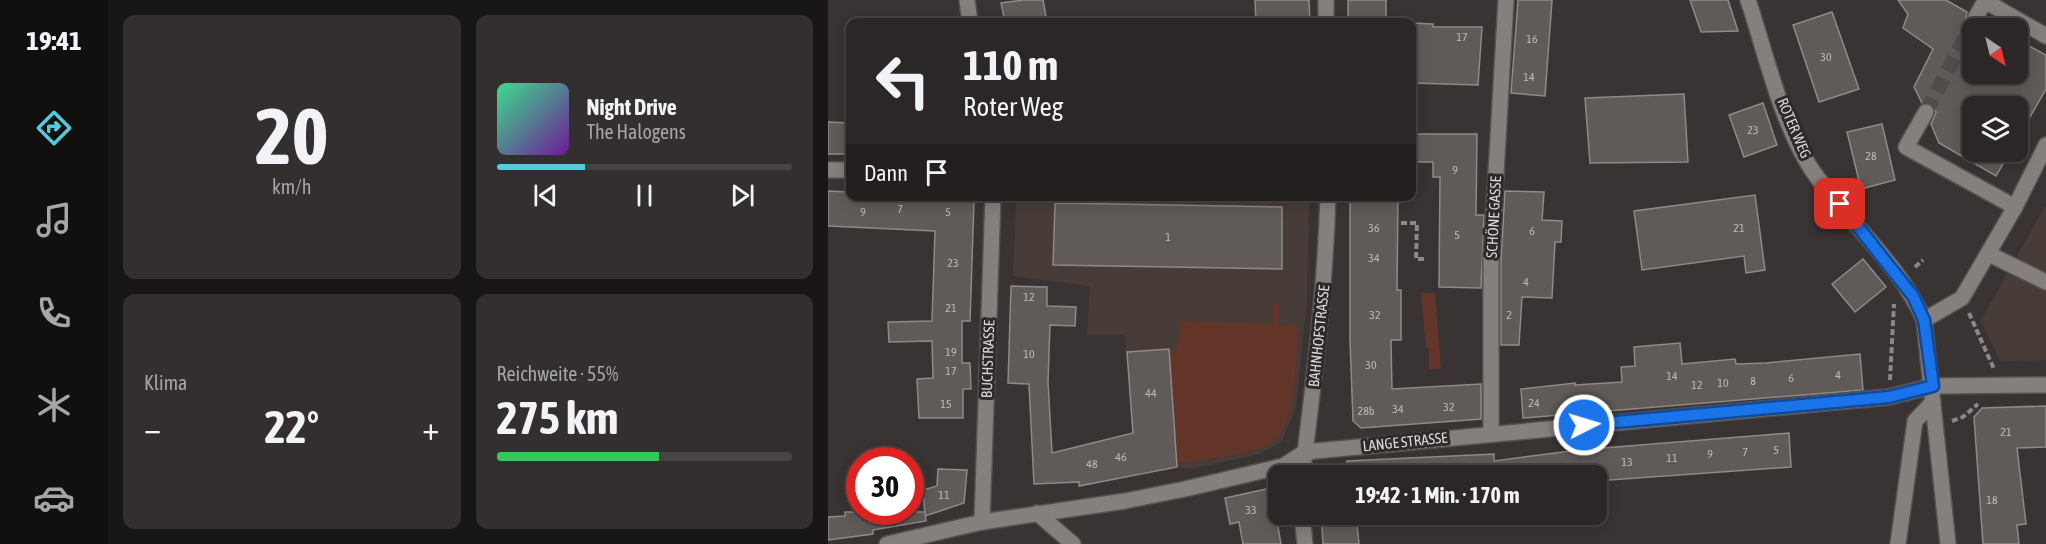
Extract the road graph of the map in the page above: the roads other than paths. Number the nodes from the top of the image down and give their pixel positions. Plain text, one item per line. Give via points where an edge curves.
1 (966, 0) edge
2 (1326, 0) edge
3 (1506, 0) edge
4 (1748, 0) edge
5 (1976, 17) tunnel mouth
6 (969, 18) edge
7 (1326, 18) edge
8 (2046, 36) edge
9 (1926, 112) tunnel mouth
10 (2046, 145) edge
11 (828, 170) edge
12 (846, 170) edge
13 (993, 201) edge
14 (1328, 201) edge
15 (2015, 207) junction
16 (1989, 254) junction
17 (2046, 282) edge
18 (1924, 320) junction
19 (2046, 385) edge
20 (1933, 394) junction
21 (1491, 434) junction
22 (1305, 452) junction
23 (1303, 465) edge
24 (1037, 513) junction
25 (982, 522) junction
26 (1303, 525) edge
27 (887, 544) edge
28 (1073, 544) edge
29 (1305, 544) edge
30 (1898, 544) edge
31 (1948, 544) edge

1 - 6 street
2 - 7 street
3 - 21 street, SCHÖNE GASSE via 1491,260
4 - 18 street, ROTER WEG via 1788,123 1800,148 1815,174 1913,296
5 - 8 street via 1985,1
9 - 15 street via 1906,147
10 - 15 street
11 - 12 street
13 - 25 street, BUCHSTRASSE
14 - 22 street, BAHNHOFSTRASSE via 1325,286
15 - 16 street
16 - 17 street
16 - 18 street via 1962,298
18 - 20 street, ROTER WEG
19 - 20 street, LANGE STRASSE
20 - 21 street, LANGE STRASSE
20 - 30 street via 1915,421
20 - 31 street, ROTER WEG
21 - 22 street, LANGE STRASSE
22 - 23 street, BAHNHOFSTRASSE
22 - 24 street, LANGE STRASSE via 1283,466 1125,501
24 - 25 street, LANGE STRASSE
24 - 28 street
25 - 27 street, LANGE STRASSE
26 - 29 street

